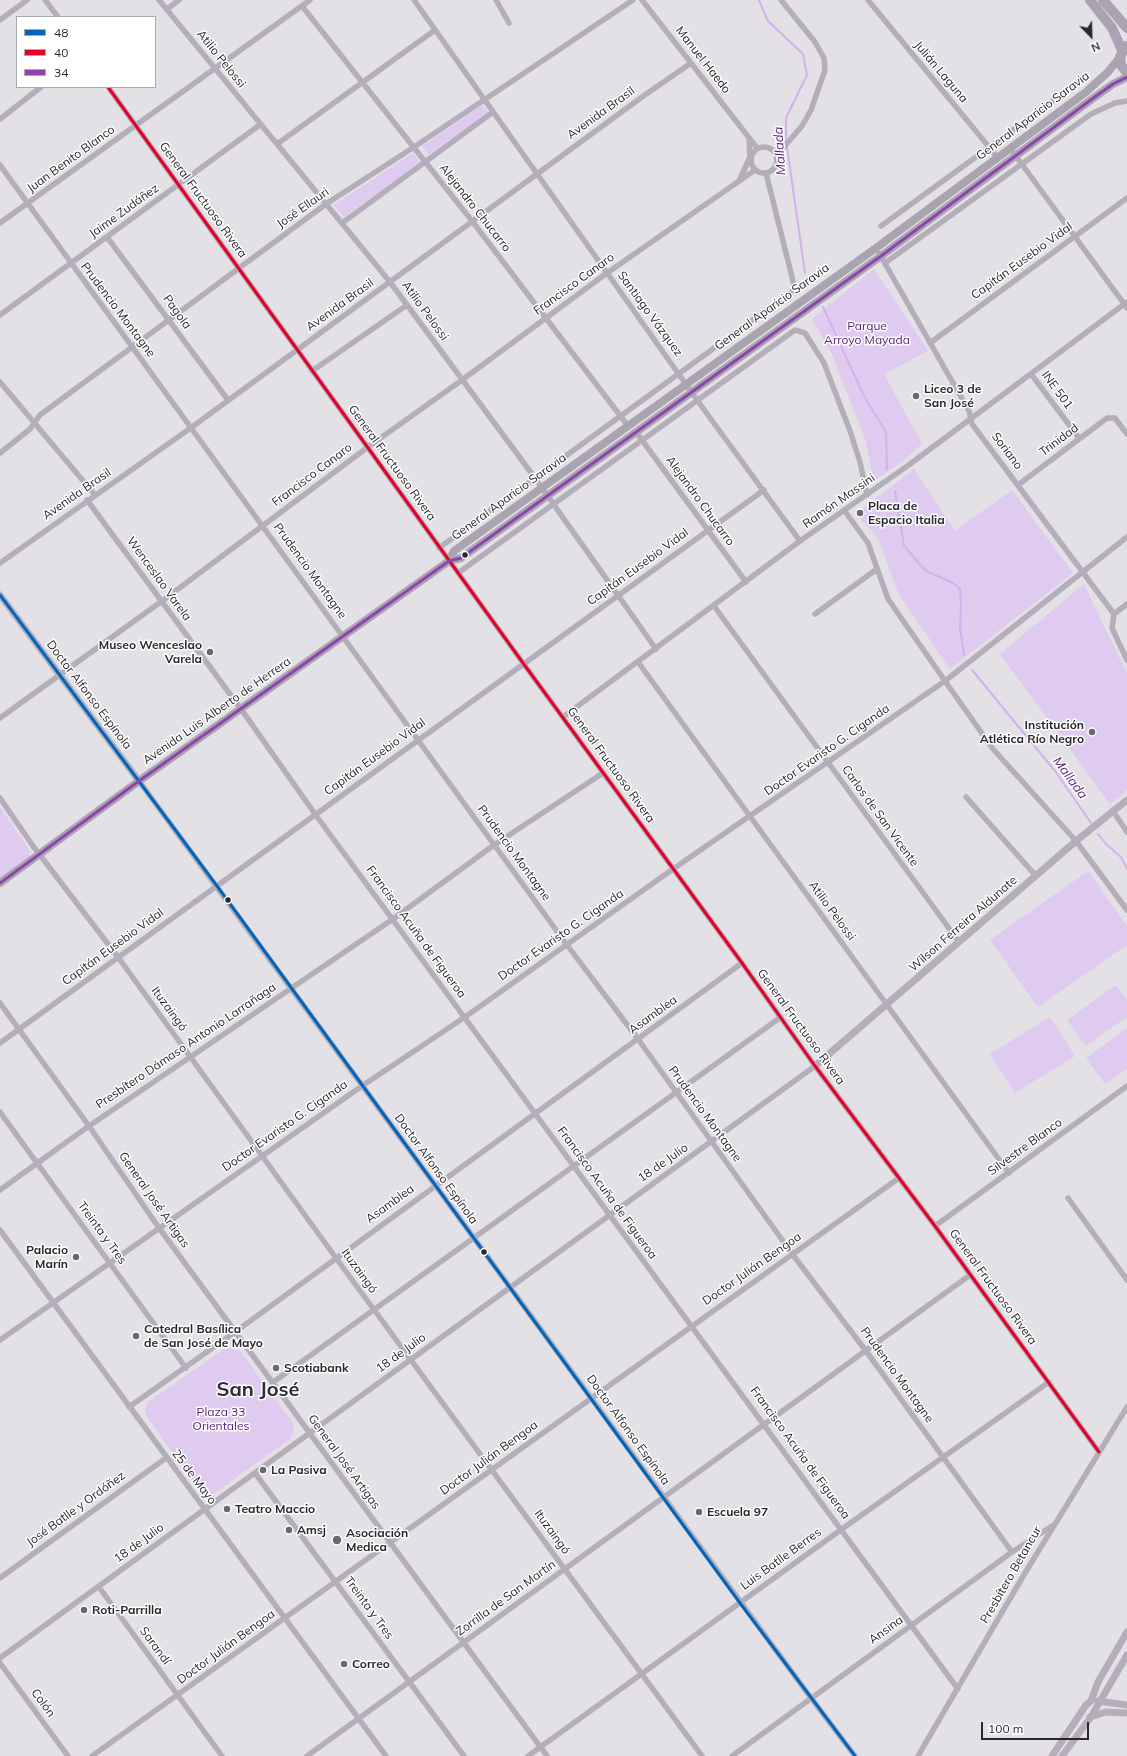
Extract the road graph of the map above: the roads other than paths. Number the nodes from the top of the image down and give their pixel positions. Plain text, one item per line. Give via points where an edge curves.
1 (27, 0) edge
2 (45, 0) edge
3 (159, 0) edge
4 (179, 0) edge
5 (310, 0) edge
6 (414, 0) edge
7 (496, 0) edge
8 (633, 0) edge
9 (642, 0) edge
10 (781, 0) edge
11 (868, 0) edge
12 (1090, 0) edge
13 (1103, 0) edge
14 (302, 6) junction
15 (167, 9) junction
16 (57, 16) edge
17 (0, 20) edge
18 (509, 23) dead end
19 (1127, 28) edge
20 (435, 30) junction
21 (1123, 50) edge
22 (691, 63) junction
23 (216, 69) junction
24 (1127, 73) edge
25 (1127, 77) edge
26 (363, 82) junction
27 (1079, 82) dead end
28 (40, 88) edge
29 (109, 88) edge
30 (484, 99) junction
31 (1127, 101) edge
32 (493, 112) junction
33 (0, 119) edge
34 (261, 124) junction
35 (136, 126) junction
36 (748, 134) junction
37 (277, 144) junction
38 (414, 147) junction
39 (990, 147) junction
40 (757, 148) junction
41 (1010, 148) junction
42 (772, 149) junction
43 (782, 150) junction
44 (776, 155) junction
45 (1016, 156) junction
46 (750, 157) junction
47 (998, 158) junction
48 (425, 162) junction
49 (1022, 164) junction
50 (0, 165) edge
51 (756, 170) junction
52 (766, 173) junction
53 (536, 174) junction
54 (738, 183) junction
55 (178, 185) junction
56 (1127, 198) edge
57 (28, 203) junction
58 (326, 204) junction
59 (472, 221) junction
60 (0, 222) edge
61 (342, 223) junction
62 (882, 226) dead end
63 (1075, 236) junction
64 (108, 237) junction
65 (876, 248) junction
66 (883, 259) junction
67 (71, 264) junction
68 (238, 268) junction
69 (607, 274) junction
70 (390, 282) junction
71 (407, 305) junction
72 (1126, 305) edge
73 (0, 315) edge
74 (546, 318) junction
75 (168, 320) junction
76 (930, 343) junction
77 (132, 347) junction
78 (297, 350) junction
79 (312, 371) junction
80 (679, 374) junction
81 (1031, 374) junction
82 (462, 380) junction
83 (0, 382) edge
84 (686, 384) junction
85 (691, 392) junction
86 (228, 400) junction
87 (698, 400) junction
88 (620, 416) junction
89 (971, 418) junction
90 (35, 423) junction
91 (628, 426) junction
92 (192, 427) junction
93 (636, 432) junction
94 (1127, 434) edge
95 (1079, 438) junction
96 (642, 440) junction
97 (368, 447) junction
98 (0, 453) edge
99 (535, 478) junction
100 (1018, 485) junction
101 (542, 488) junction
102 (764, 490) junction
103 (95, 495) junction
104 (867, 495) junction
105 (547, 496) junction
106 (88, 500) junction
107 (553, 504) junction
108 (844, 510) junction
109 (263, 526) junction
110 (707, 530) junction
111 (1127, 538) edge
112 (800, 541) junction
113 (439, 548) junction
114 (449, 561) junction
115 (0, 563) edge
116 (877, 568) junction
117 (1084, 572) junction
118 (458, 573) junction
119 (746, 582) junction
120 (0, 595) edge
121 (618, 595) junction
122 (162, 601) junction
123 (1127, 604) edge
124 (714, 606) junction
125 (815, 614) dead end
126 (1114, 614) junction
127 (343, 635) junction
128 (656, 649) junction
129 (1127, 660) edge
130 (638, 662) junction
131 (523, 663) junction
132 (60, 674) junction
133 (945, 681) junction
134 (241, 709) junction
135 (563, 717) junction
136 (0, 718) edge
137 (418, 739) junction
138 (827, 763) junction
139 (603, 772) junction
140 (139, 781) junction
141 (0, 798) edge
142 (966, 798) dead end
143 (1127, 800) edge
144 (1113, 811) junction
145 (315, 814) junction
146 (749, 817) junction
147 (1127, 832) edge
148 (1076, 841) junction
149 (494, 845) junction
150 (40, 854) junction
151 (673, 869) junction
152 (1036, 876) junction
153 (0, 883) edge
154 (217, 886) junction
155 (1127, 910) edge
156 (393, 919) junction
157 (959, 942) junction
158 (567, 945) junction
159 (118, 957) junction
160 (742, 963) junction
161 (290, 988) junction
162 (0, 1003) edge
163 (887, 1005) junction
164 (465, 1017) junction
165 (781, 1017) junction
166 (20, 1029) junction
167 (638, 1039) junction
168 (0, 1043) edge
169 (190, 1057) junction
170 (815, 1066) junction
171 (362, 1086) junction
172 (1127, 1086) edge
173 (676, 1093) junction
174 (0, 1112) edge
175 (535, 1113) junction
176 (89, 1126) junction
177 (712, 1141) junction
178 (262, 1155) junction
179 (37, 1163) junction
180 (573, 1165) junction
181 (1009, 1173) junction
182 (899, 1178) junction
183 (435, 1185) junction
184 (0, 1190) edge
185 (1068, 1198) dead end
186 (610, 1214) junction
187 (935, 1226) junction
188 (159, 1228) junction
189 (0, 1230) edge
190 (473, 1238) junction
191 (793, 1255) junction
192 (336, 1258) junction
193 (109, 1262) junction
194 (970, 1275) junction
195 (1127, 1280) edge
196 (510, 1287) junction
197 (52, 1302) junction
198 (374, 1310) junction
199 (691, 1326) junction
200 (235, 1332) junction
201 (0, 1340) edge
202 (866, 1351) junction
203 (411, 1360) junction
204 (186, 1368) junction
205 (1049, 1382) junction
206 (272, 1383) junction
207 (592, 1398) junction
208 (129, 1407) junction
209 (1127, 1407) edge
210 (765, 1424) junction
211 (310, 1433) junction
212 (1099, 1452) junction
213 (944, 1457) junction
214 (166, 1458) junction
215 (492, 1469) junction
216 (255, 1473) junction
217 (664, 1498) junction
218 (204, 1509) junction
219 (1054, 1524) junction
220 (842, 1529) junction
221 (390, 1543) junction
222 (1012, 1552) junction
223 (565, 1569) junction
224 (0, 1578) edge
225 (336, 1582) junction
226 (99, 1587) junction
227 (740, 1603) junction
228 (284, 1619) junction
229 (911, 1626) junction
230 (1127, 1632) edge
231 (464, 1642) junction
232 (1127, 1655) edge
233 (0, 1658) edge
234 (0, 1663) edge
235 (641, 1673) junction
236 (410, 1682) junction
237 (958, 1688) junction
238 (178, 1695) junction
239 (811, 1698) junction
240 (1091, 1701) junction
241 (1101, 1701) junction
242 (1127, 1706) edge
243 (1082, 1712) junction
244 (1127, 1713) edge
245 (1091, 1717) junction
246 (359, 1719) junction
247 (540, 1747) junction
248 (68, 1756) edge
249 (92, 1756) edge
250 (222, 1756) edge
251 (307, 1756) edge
252 (386, 1756) edge
253 (464, 1756) edge
254 (528, 1756) edge
255 (547, 1756) edge
256 (702, 1756) edge
257 (732, 1756) edge
258 (855, 1756) edge
259 (918, 1756) edge
260 (1052, 1756) edge
261 (1062, 1756) edge

1 - 17 street
2 - 16 street
3 - 15 street, Atilio Pelossi
4 - 15 street
5 - 14 street, Juan Benito Blanco
6 - 20 street, Santiago Vázquez
7 - 18 street
8 - 30 street, José Ellauri
9 - 22 street, Manuel Haedo
10 - 43 street via 815,42 824,58 825,70 811,110 802,126
11 - 39 street, Julián Laguna
12 - 21 highway via 1112,28
13 - 19 highway
14 - 23 street, Juan Benito Blanco
14 - 26 street, Alejandro Chucarro
15 - 23 street, Atilio Pelossi
20 - 26 street
20 - 30 street, Santiago Vázquez
21 - 24 highway via 1121,65
21 - 41 main road, General Aparicio Saravia via 1108,72 1091,88
22 - 36 street, Manuel Haedo
22 - 53 street, Avenida Brasil
23 - 34 street, Atilio Pelossi
23 - 35 street, Juan Benito Blanco
25 - 45 main road, General Aparicio Saravia via 1092,98
26 - 37 street
26 - 38 street, Alejandro Chucarro
27 - 39 street, General Aparicio Saravia
28 - 33 street
29 - 35 street, General Fructuoso Rivera
30 - 32 street, Santiago Vázquez
30 - 38 street, José Ellauri
31 - 49 street, General Aparicio Saravia via 1115,103 1091,114
32 - 48 street
32 - 53 street, Santiago Vázquez
34 - 37 street, Atilio Pelossi
34 - 55 street, Jaime Zudáñez
35 - 55 street, General Fructuoso Rivera
35 - 57 street, Juan Benito Blanco
36 - 40 street, Manuel Haedo
36 - 46 street
37 - 58 street, Atilio Pelossi
38 - 48 street, Alejandro Chucarro
38 - 58 street, José Ellauri
39 - 47 street, Julián Laguna
39 - 62 street, General Aparicio Saravia
40 - 42 street via 765,146
40 - 46 street
41 - 45 street
41 - 47 main road, General Aparicio Saravia
42 - 43 street
42 - 44 street
43 - 44 street
44 - 52 street via 776,166
45 - 49 street
45 - 66 main road, General Aparicio Saravia
46 - 51 street via 751,164
46 - 54 street
47 - 65 main road, General Aparicio Saravia
48 - 59 street, Alejandro Chucarro
48 - 61 street
49 - 63 street
49 - 66 street, General Aparicio Saravia
50 - 57 street, Prudencio Montagne
51 - 52 street
51 - 54 street, Francisco Canaro
52 - 80 street, General Aparicio Saravia via 794,290
53 - 59 street, Avenida Brasil
53 - 69 street, Santiago Vázquez
54 - 69 street, Francisco Canaro
55 - 64 street, Jaime Zudáñez
55 - 68 street, General Fructuoso Rivera
56 - 63 street, Capitán Eusebio Vidal
57 - 60 street, Juan Benito Blanco
57 - 67 street, Prudencio Montagne
58 - 61 street, Atilio Pelossi
58 - 68 street, José Ellauri
59 - 70 street, Avenida Brasil
59 - 74 street, Alejandro Chucarro
61 - 70 street, Atilio Pelossi
63 - 72 street
63 - 76 street, Capitán Eusebio Vidal
64 - 67 street, Jaime Zudáñez
64 - 75 street, Pagola
65 - 66 street, Soriano
65 - 84 main road, General Aparicio Saravia
66 - 76 street, Soriano
66 - 85 main road, General Aparicio Saravia
67 - 73 street, Jaime Zudáñez
67 - 77 street, Prudencio Montagne
68 - 75 street, José Ellauri
68 - 78 street, General Fructuoso Rivera
69 - 74 street, Francisco Canaro
69 - 80 street, Santiago Vázquez
70 - 71 street, Atilio Pelossi
70 - 78 street, Avenida Brasil
71 - 79 street
71 - 82 street, Atilio Pelossi
72 - 81 street, Ramón Massini
74 - 82 street, Francisco Canaro
74 - 88 street, Alejandro Chucarro
75 - 77 street, José Ellauri
75 - 86 street, Pagola
76 - 89 street, Soriano
77 - 90 street, José Ellauri via 40,415
77 - 92 street, Prudencio Montagne
78 - 79 street, General Fructuoso Rivera
78 - 86 street, Avenida Brasil
79 - 97 street, General Fructuoso Rivera
80 - 84 street, Santiago Vázquez
80 - 88 street, General Aparicio Saravia
81 - 89 street, Ramón Massini
81 - 95 street, INE 501
82 - 97 street, Francisco Canaro
82 - 99 street, Atilio Pelossi
83 - 90 street
84 - 85 street, Santiago Vázquez
84 - 91 main road, General Aparicio Saravia
85 - 87 street, Santiago Vázquez
85 - 93 main road, General Aparicio Saravia
86 - 92 street, Avenida Brasil
87 - 96 street
87 - 102 street, Santiago Vázquez
87 - 104 street via 795,330 801,330 824,363 850,431
88 - 91 street, Alejandro Chucarro
88 - 99 street, General Aparicio Saravia
89 - 100 street, Soriano via 972,424
89 - 104 street, Ramón Massini
90 - 98 street, José Ellauri
90 - 103 street
91 - 101 main road, General Aparicio Saravia
92 - 103 street, Avenida Brasil
92 - 109 street, Prudencio Montagne
93 - 96 street, Alejandro Chucarro
93 - 105 main road, General Aparicio Saravia
94 - 95 street, Trinidad via 1115,418 1107,418
95 - 100 street, Trinidad
96 - 107 street
96 - 110 street, Alejandro Chucarro
97 - 109 street, Francisco Canaro
97 - 113 street, General Fructuoso Rivera
99 - 101 street, Atilio Pelossi
99 - 113 street, General Aparicio Saravia
100 - 117 street, Soriano
101 - 105 street, Atilio Pelossi
101 - 114 main road, General Aparicio Saravia via 454,551
102 - 110 street, Capitán Eusebio Vidal
102 - 112 street, Santiago Vázquez
103 - 106 street, Avenida Brasil
104 - 108 street, Ramón Massini
105 - 107 street, Atilio Pelossi
105 - 114 main road, General Aparicio Saravia via 461,558
106 - 115 street, Avenida Brasil
106 - 122 street, Wenceslao Varela
107 - 118 street
107 - 121 street, Atilio Pelossi
108 - 112 street, Ramón Massini
108 - 116 street via 868,543
109 - 122 street, Francisco Canaro
109 - 127 street, Prudencio Montagne
110 - 119 street, Alejandro Chucarro
110 - 121 street, Capitán Eusebio Vidal
111 - 117 street, Doctor Evaristo G. Ciganda
112 - 119 street, Ramón Massini
113 - 114 street, General Fructuoso Rivera
114 - 118 street, General Fructuoso Rivera
114 - 127 main road, Avenida Luis Alberto de Herrera
116 - 125 street
116 - 133 street via 888,599
117 - 126 street, Soriano
117 - 133 street, Doctor Evaristo G. Ciganda
118 - 131 street, General Fructuoso Rivera
119 - 124 street, Ramón Massini
120 - 132 street, Doctor Alfonso Espínola
121 - 128 street, Atilio Pelossi
121 - 131 street, Capitán Eusebio Vidal
122 - 132 street, Francisco Canaro
122 - 134 street, Wenceslao Varela
123 - 126 street
124 - 128 street, Ramón Massini
124 - 138 street, Carlos de San Vicente
126 - 129 street via 1112,628
127 - 134 main road, Avenida Luis Alberto de Herrera
127 - 137 street, Prudencio Montagne
128 - 130 street, Ramón Massini
130 - 135 street, Ramón Massini
130 - 146 street, Atilio Pelossi
131 - 135 street, General Fructuoso Rivera
131 - 137 street, Capitán Eusebio Vidal
132 - 136 street, Francisco Canaro
132 - 140 street, Doctor Alfonso Espínola
133 - 138 street, Doctor Evaristo G. Ciganda
133 - 148 street via 993,749
134 - 140 main road, Avenida Luis Alberto de Herrera
134 - 145 street, Francisco Acuña de Figueroa
135 - 139 street, General Fructuoso Rivera
137 - 145 street, Capitán Eusebio Vidal
137 - 149 street, Prudencio Montagne
138 - 146 street, Doctor Evaristo G. Ciganda
138 - 157 street, Carlos de San Vicente
139 - 149 street, Presbítero Dámaso Antonio Larrañaga
139 - 151 street, General Fructuoso Rivera
140 - 150 main road, Avenida Luis Alberto de Herrera
140 - 154 street, Doctor Alfonso Espínola
141 - 150 street, Ituzaingó
142 - 152 street
143 - 144 street, Wilson Ferreira Aldunate
144 - 147 street
144 - 148 street, Wilson Ferreira Aldunate
145 - 154 street, Capitán Eusebio Vidal
145 - 156 street, Francisco Acuña de Figueroa
146 - 151 street, Doctor Evaristo G. Ciganda
146 - 163 street, Atilio Pelossi
148 - 152 street, Wilson Ferreira Aldunate
148 - 155 street
149 - 156 street, Presbítero Dámaso Antonio Larrañaga
149 - 158 street, Prudencio Montagne
150 - 153 main road, Avenida Luis Alberto de Herrera
150 - 159 street, Ituzaingó
151 - 158 street, Doctor Evaristo G. Ciganda
151 - 160 street, General Fructuoso Rivera
152 - 157 street, Wilson Ferreira Aldunate
154 - 159 street, Capitán Eusebio Vidal
154 - 161 street, Doctor Alfonso Espínola
156 - 161 street, Presbítero Dámaso Antonio Larrañaga
156 - 164 street, Francisco Acuña de Figueroa
157 - 163 street, Wilson Ferreira Aldunate
158 - 164 street, Doctor Evaristo G. Ciganda
158 - 167 street, Prudencio Montagne
159 - 166 street, Capitán Eusebio Vidal
159 - 169 street, Ituzaingó
160 - 165 street, General Fructuoso Rivera
160 - 167 street, Asamblea
161 - 169 street, Presbítero Dámaso Antonio Larrañaga
161 - 171 street, Doctor Alfonso Espínola
162 - 166 street, General José Artigas
163 - 170 street, Wilson Ferreira Aldunate
163 - 181 street, Atilio Pelossi
164 - 171 street, Doctor Evaristo G. Ciganda
164 - 175 street, Francisco Acuña de Figueroa
165 - 170 street, General Fructuoso Rivera
165 - 173 street
166 - 168 street, Capitán Eusebio Vidal
166 - 176 street, General José Artigas
167 - 173 street, Prudencio Montagne
167 - 175 street, Asamblea
169 - 176 street, Presbítero Dámaso Antonio Larrañaga
169 - 178 street, Ituzaingó
170 - 177 street, 18 de Julio
170 - 182 street, General Fructuoso Rivera
171 - 178 street, Doctor Evaristo G. Ciganda
171 - 183 street, Doctor Alfonso Espínola
172 - 181 street, Silvestre Blanco
173 - 177 street, Prudencio Montagne
173 - 180 street
174 - 179 street, Treinta y Tres
175 - 180 street, Francisco Acuña de Figueroa
175 - 183 street, Asamblea
176 - 179 street, Presbítero Dámaso Antonio Larrañaga
176 - 188 street, General José Artigas
177 - 186 street, 18 de Julio
177 - 191 street, Prudencio Montagne
178 - 188 street, Doctor Evaristo G. Ciganda
178 - 192 street, Ituzaingó
179 - 184 street, Presbítero Dámaso Antonio Larrañaga
179 - 193 street, Treinta y Tres
180 - 186 street, Francisco Acuña de Figueroa
180 - 190 street
181 - 187 street, Silvestre Blanco
182 - 187 street, General Fructuoso Rivera
182 - 191 street, Doctor Julián Bengoa
183 - 190 street, Doctor Alfonso Espínola
183 - 192 street, Asamblea
185 - 195 street
186 - 196 street, 18 de Julio
186 - 199 street, Francisco Acuña de Figueroa
187 - 194 street, General Fructuoso Rivera
188 - 193 street, Doctor Evaristo G. Ciganda
188 - 200 street, General José Artigas
189 - 197 street, 25 de Mayo
190 - 196 street, Doctor Alfonso Espínola
190 - 198 street
191 - 199 street, Doctor Julián Bengoa
191 - 202 street, Prudencio Montagne
192 - 198 street, Ituzaingó
192 - 200 street, Asamblea
193 - 197 street, Doctor Evaristo G. Ciganda
193 - 204 street, Treinta y Tres
194 - 202 street, Zorrilla de San Martín
194 - 205 street, General Fructuoso Rivera
196 - 203 street, 18 de Julio
196 - 207 street, Doctor Alfonso Espínola
197 - 201 street, Doctor Evaristo G. Ciganda
197 - 208 street, 25 de Mayo
198 - 203 street, Ituzaingó
198 - 206 street
199 - 207 street, Doctor Julián Bengoa
199 - 210 street, Francisco Acuña de Figueroa
200 - 204 street, Asamblea
200 - 206 street, General José Artigas
202 - 210 street, Zorrilla de San Martín
202 - 213 street, Prudencio Montagne
203 - 211 street, 18 de Julio
203 - 215 street, Ituzaingó
204 - 208 street, Asamblea
205 - 212 street, General Fructuoso Rivera
205 - 213 street, Luis Batlle Berres
206 - 211 street, General José Artigas
207 - 215 street, Doctor Julián Bengoa
207 - 217 street, Doctor Alfonso Espínola
208 - 214 street, 25 de Mayo
209 - 212 street, Presbítero Betancur
210 - 217 street, Zorrilla de San Martín
210 - 220 street, Francisco Acuña de Figueroa
211 - 216 street, 18 de Julio
211 - 221 street, General José Artigas
212 - 219 street, Presbítero Betancur
213 - 220 street, Luis Batlle Berres
213 - 222 street, Prudencio Montagne
214 - 218 street, 25 de Mayo
214 - 224 street, José Batlle y Ordóñez
215 - 221 street, Doctor Julián Bengoa
215 - 223 street, Ituzaingó
216 - 218 street, 18 de Julio
216 - 225 street, Treinta y Tres
217 - 223 street, Zorrilla de San Martín
217 - 227 street, Doctor Alfonso Espínola
218 - 226 street, 18 de Julio
218 - 228 street, 25 de Mayo
219 - 222 street, Ansina
219 - 237 street, Presbítero Betancur
220 - 227 street, Luis Batlle Berres
220 - 229 street, Francisco Acuña de Figueroa
221 - 225 street, Doctor Julián Bengoa
221 - 231 street, General José Artigas
222 - 229 street, Ansina
223 - 231 street, Zorrilla de San Martín
223 - 235 street, Ituzaingó
225 - 228 street, Doctor Julián Bengoa
225 - 236 street, Treinta y Tres
226 - 233 street, 18 de Julio
226 - 238 street, Sarandí
227 - 235 street, Luis Batlle Berres
227 - 239 street, Doctor Alfonso Espínola
228 - 238 street, Doctor Julián Bengoa
228 - 246 street, 25 de Mayo
229 - 237 street, Francisco Acuña de Figueroa
229 - 239 street, Ansina
230 - 240 street via 1098,1682
231 - 236 street, Zorrilla de San Martín
231 - 247 street, General José Artigas
232 - 241 street
234 - 248 street, Colón
235 - 247 street, Luis Batlle Berres
235 - 256 street, Ituzaingó
236 - 246 street, Zorrilla de San Martín
236 - 253 street, Treinta y Tres
237 - 259 street, Presbítero Betancur
238 - 249 street, Doctor Julián Bengoa
238 - 250 street, Sarandí
239 - 257 street, Ansina
239 - 258 street, Doctor Alfonso Espínola
240 - 241 street
240 - 243 street
241 - 242 street
241 - 245 street
243 - 245 street via 1084,1716
243 - 260 street
244 - 245 street via 1106,1712
245 - 261 street
246 - 251 street, Zorrilla de San Martín
246 - 252 street, 25 de Mayo
247 - 254 street, Luis Batlle Berres
247 - 255 street, General José Artigas

